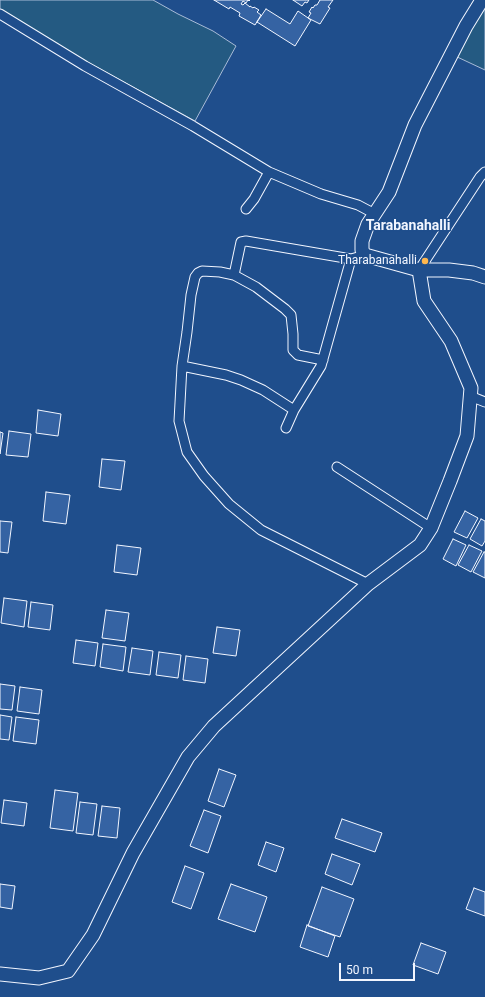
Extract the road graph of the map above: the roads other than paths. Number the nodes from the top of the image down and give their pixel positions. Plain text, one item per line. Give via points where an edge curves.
1 (482, 0) edge
2 (0, 14) edge
3 (269, 172) junction
4 (485, 172) edge
5 (246, 209) dead end
6 (375, 214) junction
7 (365, 255) junction
8 (351, 259) junction
9 (419, 270) junction
10 (234, 275) junction
11 (485, 277) edge
12 (323, 360) junction
13 (182, 366) junction
14 (470, 396) junction
15 (485, 402) edge
16 (294, 410) junction
17 (286, 428) dead end
18 (337, 467) dead end
19 (431, 528) junction
20 (368, 584) junction
21 (0, 974) edge

1 - 6 street via 415,125 389,192
2 - 3 street
3 - 5 street
3 - 6 street via 321,194 358,205
4 - 9 street
6 - 7 street via 362,241
7 - 8 street
7 - 9 street
8 - 10 street via 246,241 241,242
8 - 12 street
9 - 11 street via 449,270
9 - 14 street via 424,302 451,341 471,388
10 - 12 street via 256,287 291,315 293,350 298,355
10 - 13 street via 207,271 198,273 195,277
12 - 16 street
13 - 16 street via 241,380 263,390
13 - 20 street via 179,421 187,452 204,476 228,504 260,530
14 - 15 street
14 - 19 street via 467,436
16 - 17 street
18 - 19 street
19 - 20 street via 420,545
20 - 21 street via 214,726 188,757 133,853 93,935 68,971 39,978

